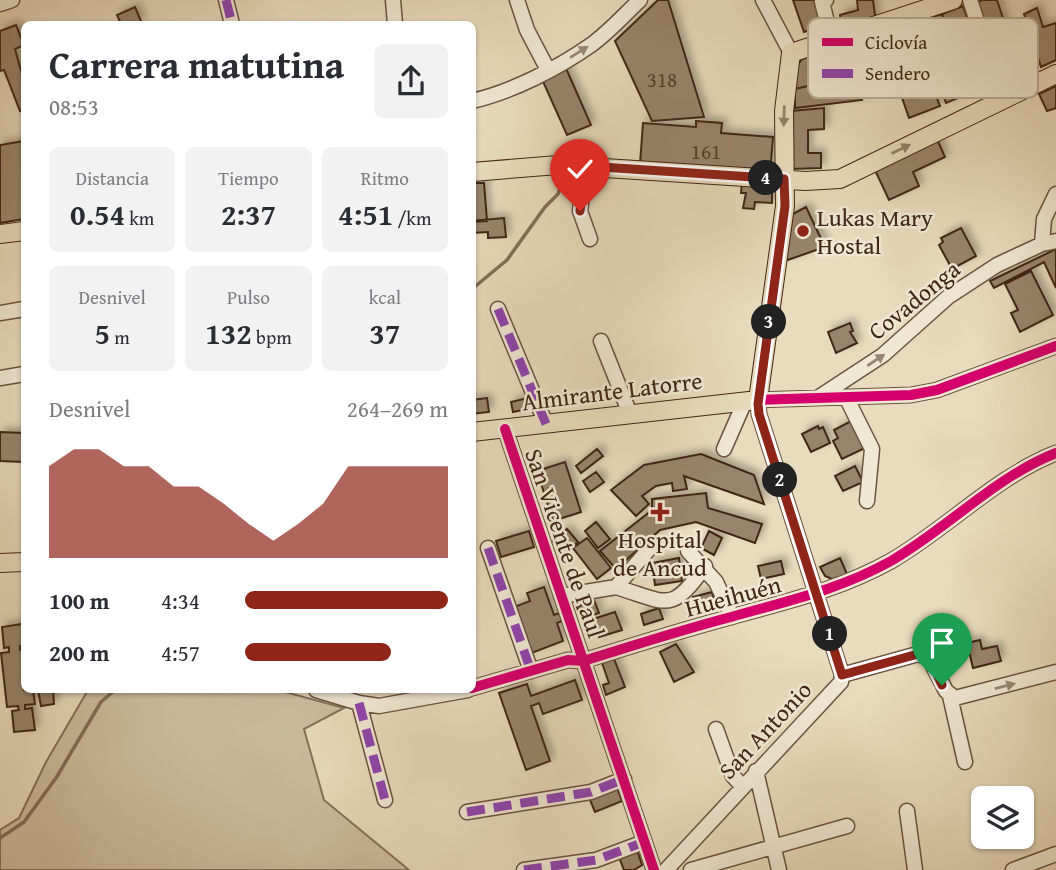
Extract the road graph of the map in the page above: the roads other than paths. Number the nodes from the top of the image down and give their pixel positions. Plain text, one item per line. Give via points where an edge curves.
1 (12, 0) edge
2 (226, 0) edge
3 (393, 0) edge
4 (517, 0) edge
5 (640, 0) edge
6 (763, 0) edge
7 (826, 0) edge
8 (953, 0) edge
9 (970, 0) edge
10 (0, 4) edge
11 (825, 18) edge
12 (901, 18) edge
13 (976, 18) edge
14 (231, 21) edge
15 (396, 21) edge
16 (808, 48) edge
17 (791, 53) junction
18 (548, 70) junction
19 (1056, 74) edge
20 (1038, 83) edge
21 (1007, 98) edge
22 (476, 100) edge
23 (1003, 100) joint
24 (586, 166) junction
25 (476, 172) edge
26 (784, 188) junction
27 (1056, 194) edge
28 (21, 230) edge
29 (0, 234) edge
30 (590, 239) dead end
31 (1049, 242) edge
32 (498, 309) dead end
33 (21, 310) edge
34 (0, 313) edge
35 (601, 341) dead end
36 (1056, 346) edge
37 (21, 374) edge
38 (0, 378) edge
39 (818, 397) junction
40 (846, 397) junction
41 (752, 400) junction
42 (630, 414) junction
43 (545, 424) junction
44 (505, 429) junction
45 (476, 432) edge
46 (724, 449) dead end
47 (1056, 453) edge
48 (867, 501) dead end
49 (488, 548) dead end
50 (650, 548) dead end
51 (688, 551) dead end
52 (21, 562) edge
53 (0, 563) edge
54 (705, 566) junction
55 (616, 587) junction
56 (818, 595) junction
57 (561, 596) junction
58 (732, 616) junction
59 (583, 661) junction
60 (531, 671) junction
61 (1056, 672) edge
62 (842, 675) junction
63 (476, 687) edge
64 (325, 693) edge
65 (452, 693) edge
66 (950, 696) junction
67 (359, 704) junction
68 (716, 729) dead end
69 (965, 762) dead end
70 (757, 771) junction
71 (624, 779) junction
72 (743, 786) junction
73 (384, 800) dead end
74 (906, 811) dead end
75 (467, 813) dead end
76 (847, 826) dead end
77 (644, 842) junction
78 (774, 847) junction
79 (1056, 854) edge
80 (524, 870) edge
81 (653, 870) edge
82 (666, 870) edge
83 (691, 870) edge
84 (779, 870) edge
85 (915, 870) edge
86 (1013, 870) edge

1 - 10 street
2 - 14 street
3 - 15 street
4 - 18 street
18 -> 5 street via 593,43
6 - 17 street
7 - 11 street via 821,2
8 - 12 main road
9 - 13 street
16 - 17 main road
17 -> 26 main road via 784,111
18 - 22 street
19 - 20 main road
21 - 23 main road
26 -> 23 main road via 840,179
24 - 25 main road
24 - 26 main road
24 - 30 street via 580,211
26 - 41 main road
27 - 31 street, Covadonga via 1047,207
28 - 29 main road
39 -> 31 street, Covadonga via 883,355 948,297 997,265
32 - 43 street
33 - 34 street
35 - 42 street
36 - 40 street via 937,390
37 - 38 street
39 - 40 street
39 - 41 street
40 - 48 street via 872,449
41 - 42 main road, Almirante Latorre
41 - 46 street
41 - 56 street
42 - 43 main road, Almirante Latorre
43 - 44 main road, Almirante Latorre
44 - 45 main road, Almirante Latorre
44 - 57 street, San Vicente de Paul
47 - 56 street, Hueihuén via 1018,471 890,561
49 - 60 street
50 - 55 street
51 - 54 street
52 - 53 main road
54 - 55 street via 684,596 664,601
54 - 58 street
55 - 57 street
56 - 58 street, Hueihuén
56 - 62 street
57 - 59 street, San Vicente de Paul
58 - 59 street, Hueihuén
59 - 60 street, Hueihuén via 568,660
59 - 71 street, San Vicente de Paul
60 - 63 street, Hueihuén
66 -> 61 street
62 - 66 street, San Antonio via 918,654 929,658
62 - 70 street, San Antonio via 841,682
64 - 67 street, Hueihuén
65 - 67 street, Hueihuén via 406,703
66 - 69 street, San Antonio
67 - 73 street
68 - 72 street via 733,776
70 - 72 street, San Antonio
70 - 78 street
71 - 75 street via 591,792
71 - 77 street, San Vicente de Paul
72 - 82 street, San Antonio
74 - 85 street
76 - 78 street
77 - 80 street via 596,860
77 - 81 street, San Vicente de Paul
78 - 83 street
78 - 84 street
79 - 86 street

